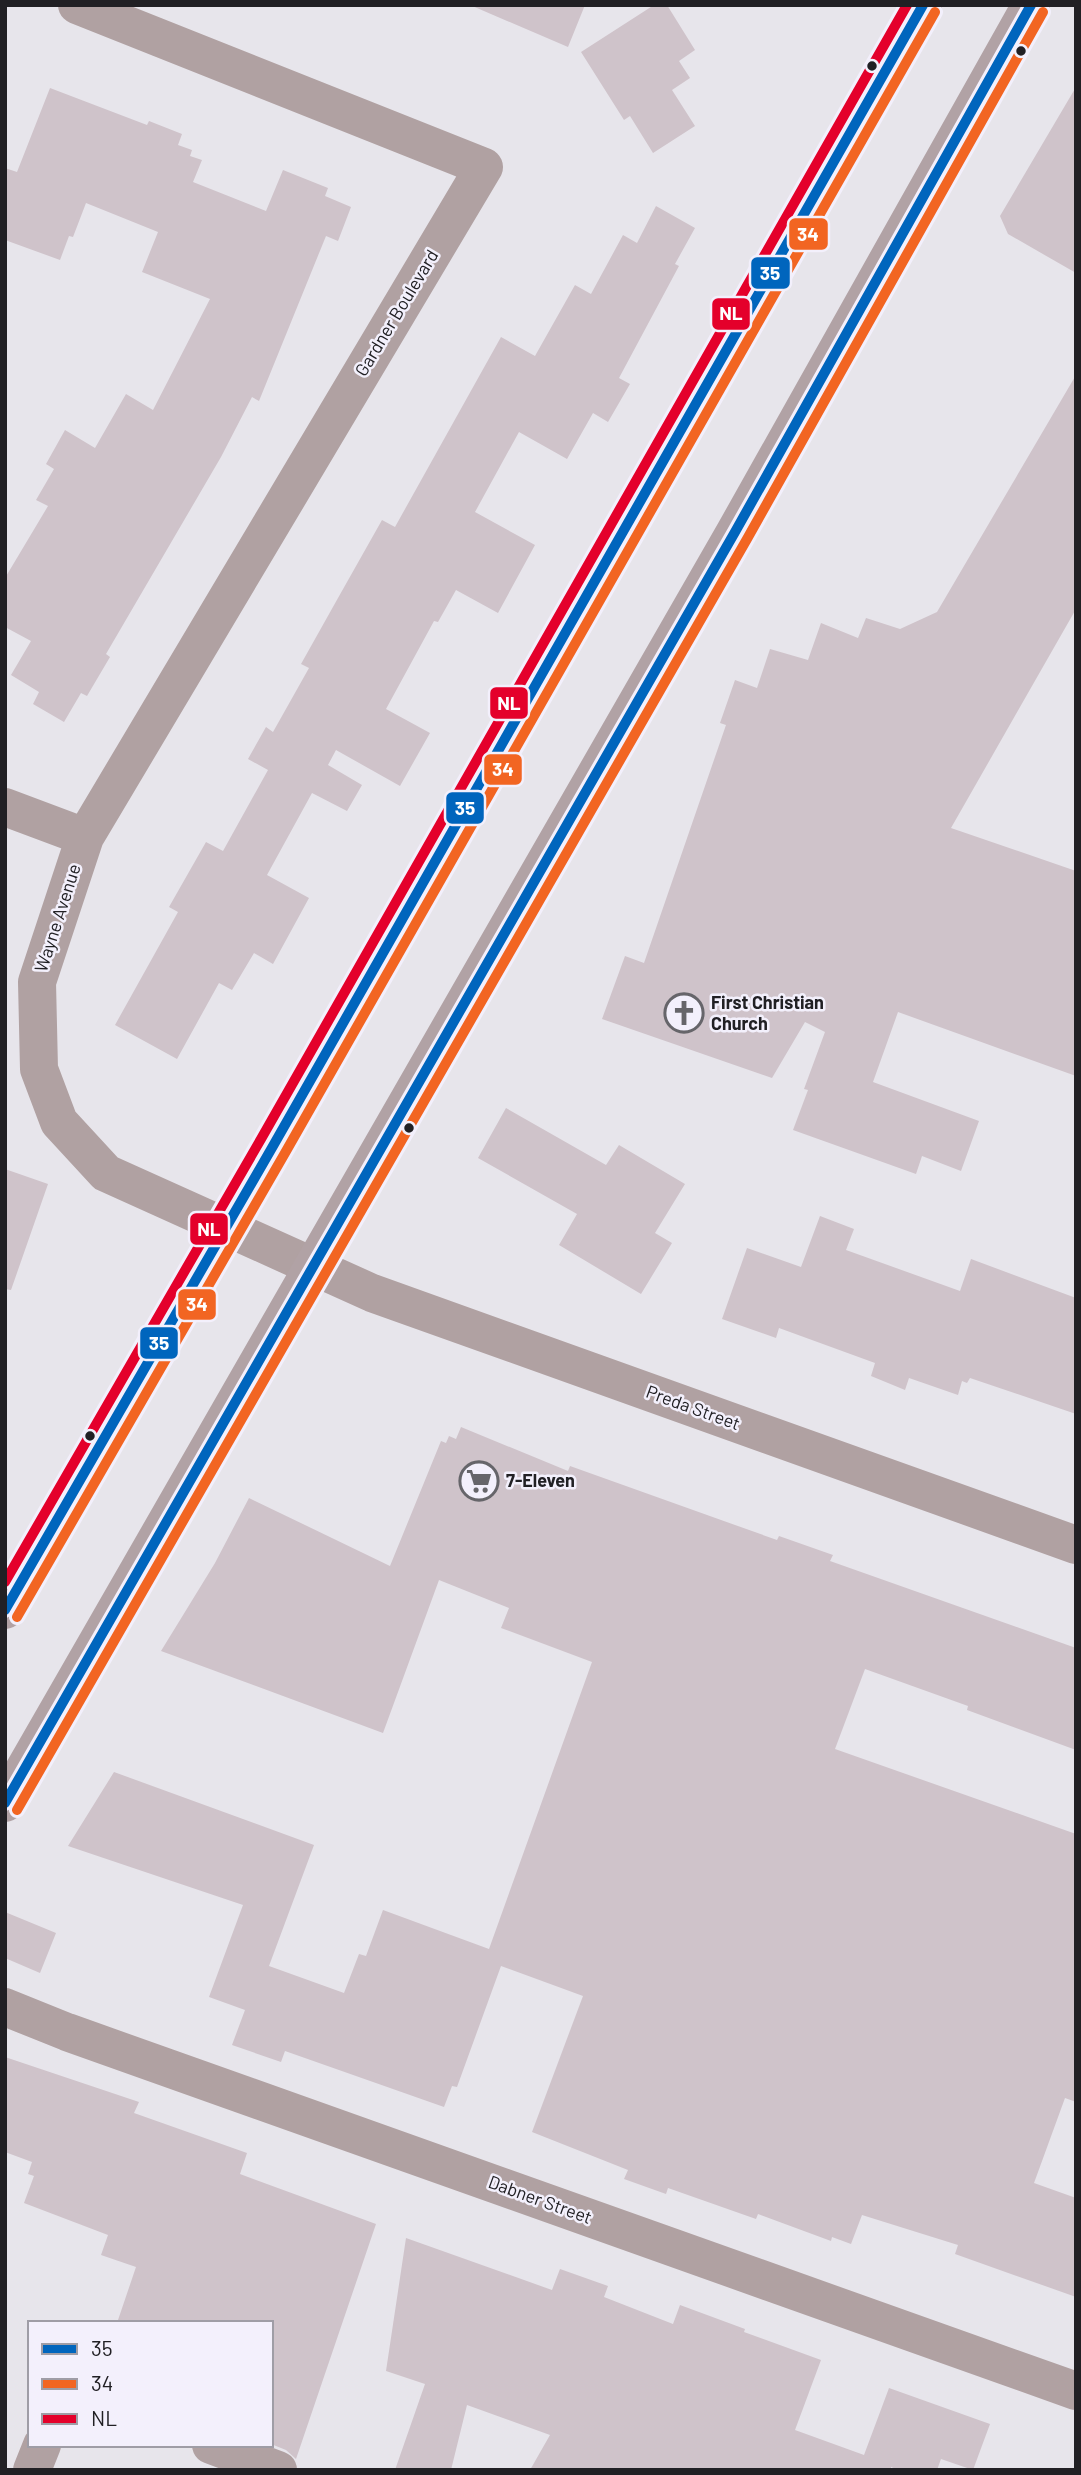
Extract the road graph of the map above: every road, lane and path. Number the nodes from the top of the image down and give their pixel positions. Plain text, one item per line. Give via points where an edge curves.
1 (77, 5) edge
2 (923, 5) edge
3 (1031, 5) edge
4 (5, 807) edge
5 (85, 837) junction
6 (225, 1228) junction
7 (312, 1266) junction
8 (1076, 1545) edge
9 (5, 1610) edge
10 (5, 1803) edge
11 (5, 2007) edge
12 (1076, 2390) edge
13 (40, 2447) edge
14 (216, 2447) edge
15 (32, 2470) edge
16 (278, 2470) edge

1 - 5 street, Gardner Boulevard via 484,167
2 - 6 main road
3 - 7 main road via 735,532
4 - 5 street
5 - 6 street, Wayne Avenue via 37,982 38,1069 59,1122 106,1172
6 - 7 street, Wayne Avenue
6 - 9 main road
7 - 8 street, Preda Street via 372,1293
7 - 10 main road
11 - 12 street, Dabner Street
13 - 15 street
14 - 16 street

